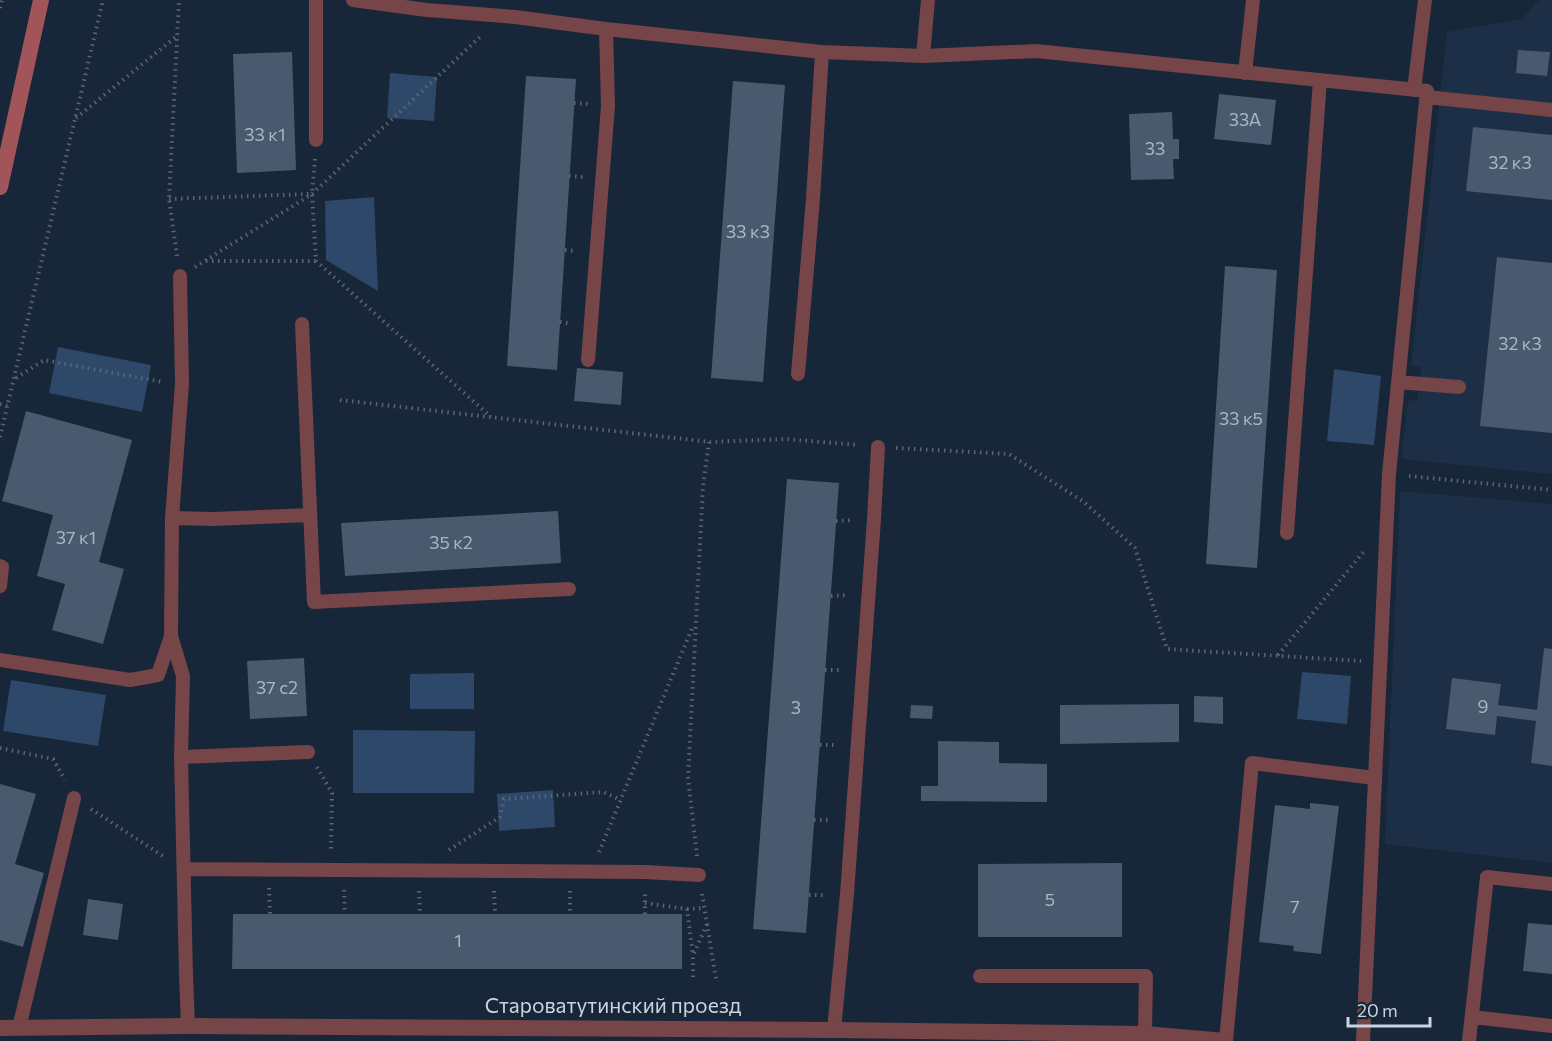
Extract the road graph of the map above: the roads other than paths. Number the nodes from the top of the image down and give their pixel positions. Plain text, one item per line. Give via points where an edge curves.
1 (41, 0) edge
2 (316, 0) edge
3 (352, 0) edge
4 (928, 0) edge
5 (1253, 0) edge
6 (1425, 0) edge
7 (427, 5) edge
8 (606, 29) junction
9 (822, 52) junction
10 (923, 56) junction
11 (1245, 73) junction
12 (1320, 80) junction
13 (1414, 90) junction
14 (1426, 98) junction
15 (1552, 110) edge
16 (316, 140) road end
17 (3, 158) edge
18 (0, 187) edge
19 (180, 276) road end
20 (302, 324) dead end
21 (588, 360) dead end
22 (798, 375) dead end
23 (1398, 382) junction
24 (1459, 387) dead end
25 (878, 447) road end
26 (310, 514) junction
27 (172, 518) junction
28 (1287, 533) dead end
29 (0, 566) edge
30 (0, 586) edge
31 (569, 589) dead end
32 (171, 636) junction
33 (0, 660) edge
34 (308, 752) road end
35 (181, 757) junction
36 (1376, 778) junction
37 (74, 798) dead end
38 (183, 870) junction
39 (699, 875) road end
40 (1552, 884) edge
41 (980, 976) dead end
42 (1472, 1017) junction
43 (188, 1026) junction
44 (1552, 1026) edge
45 (0, 1028) edge
46 (19, 1028) junction
47 (834, 1030) junction
48 (1145, 1034) junction
49 (630, 1035) edge
50 (1226, 1041) edge
51 (1363, 1041) edge
52 (1469, 1041) edge

1 - 17 main road
2 - 16 lane
3 - 7 lane
4 - 10 lane
5 - 11 lane
6 - 13 lane
7 - 8 lane
8 - 9 lane
8 - 21 lane via 608,106
9 - 10 lane
9 - 22 lane
10 - 11 lane via 1036,51
11 - 12 lane
12 - 13 lane
12 - 28 lane
13 - 14 lane via 1427,91
14 - 15 lane
14 - 23 lane
17 - 18 main road
19 - 27 lane via 182,384
20 - 26 lane
23 - 24 lane
23 - 36 lane via 1389,474
25 - 47 lane
26 - 27 lane
26 - 31 lane via 314,602
27 - 32 lane
29 - 30 lane
32 - 33 lane via 158,675 130,680
32 - 35 lane via 183,676
34 - 35 lane
35 - 38 lane
36 - 50 lane via 1252,763
36 - 51 lane
37 - 46 lane
38 - 39 lane
38 - 43 lane
40 - 42 lane via 1487,877
41 - 48 lane via 1146,976
42 - 44 lane
42 - 52 lane
43 - 46 street, Староватутинский проезд
43 - 49 street, Староватутинский проезд
45 - 46 street, Староватутинский проезд
47 - 48 street, Староватутинский проезд
47 - 49 street, Староватутинский проезд
48 - 50 street, Староватутинский проезд

